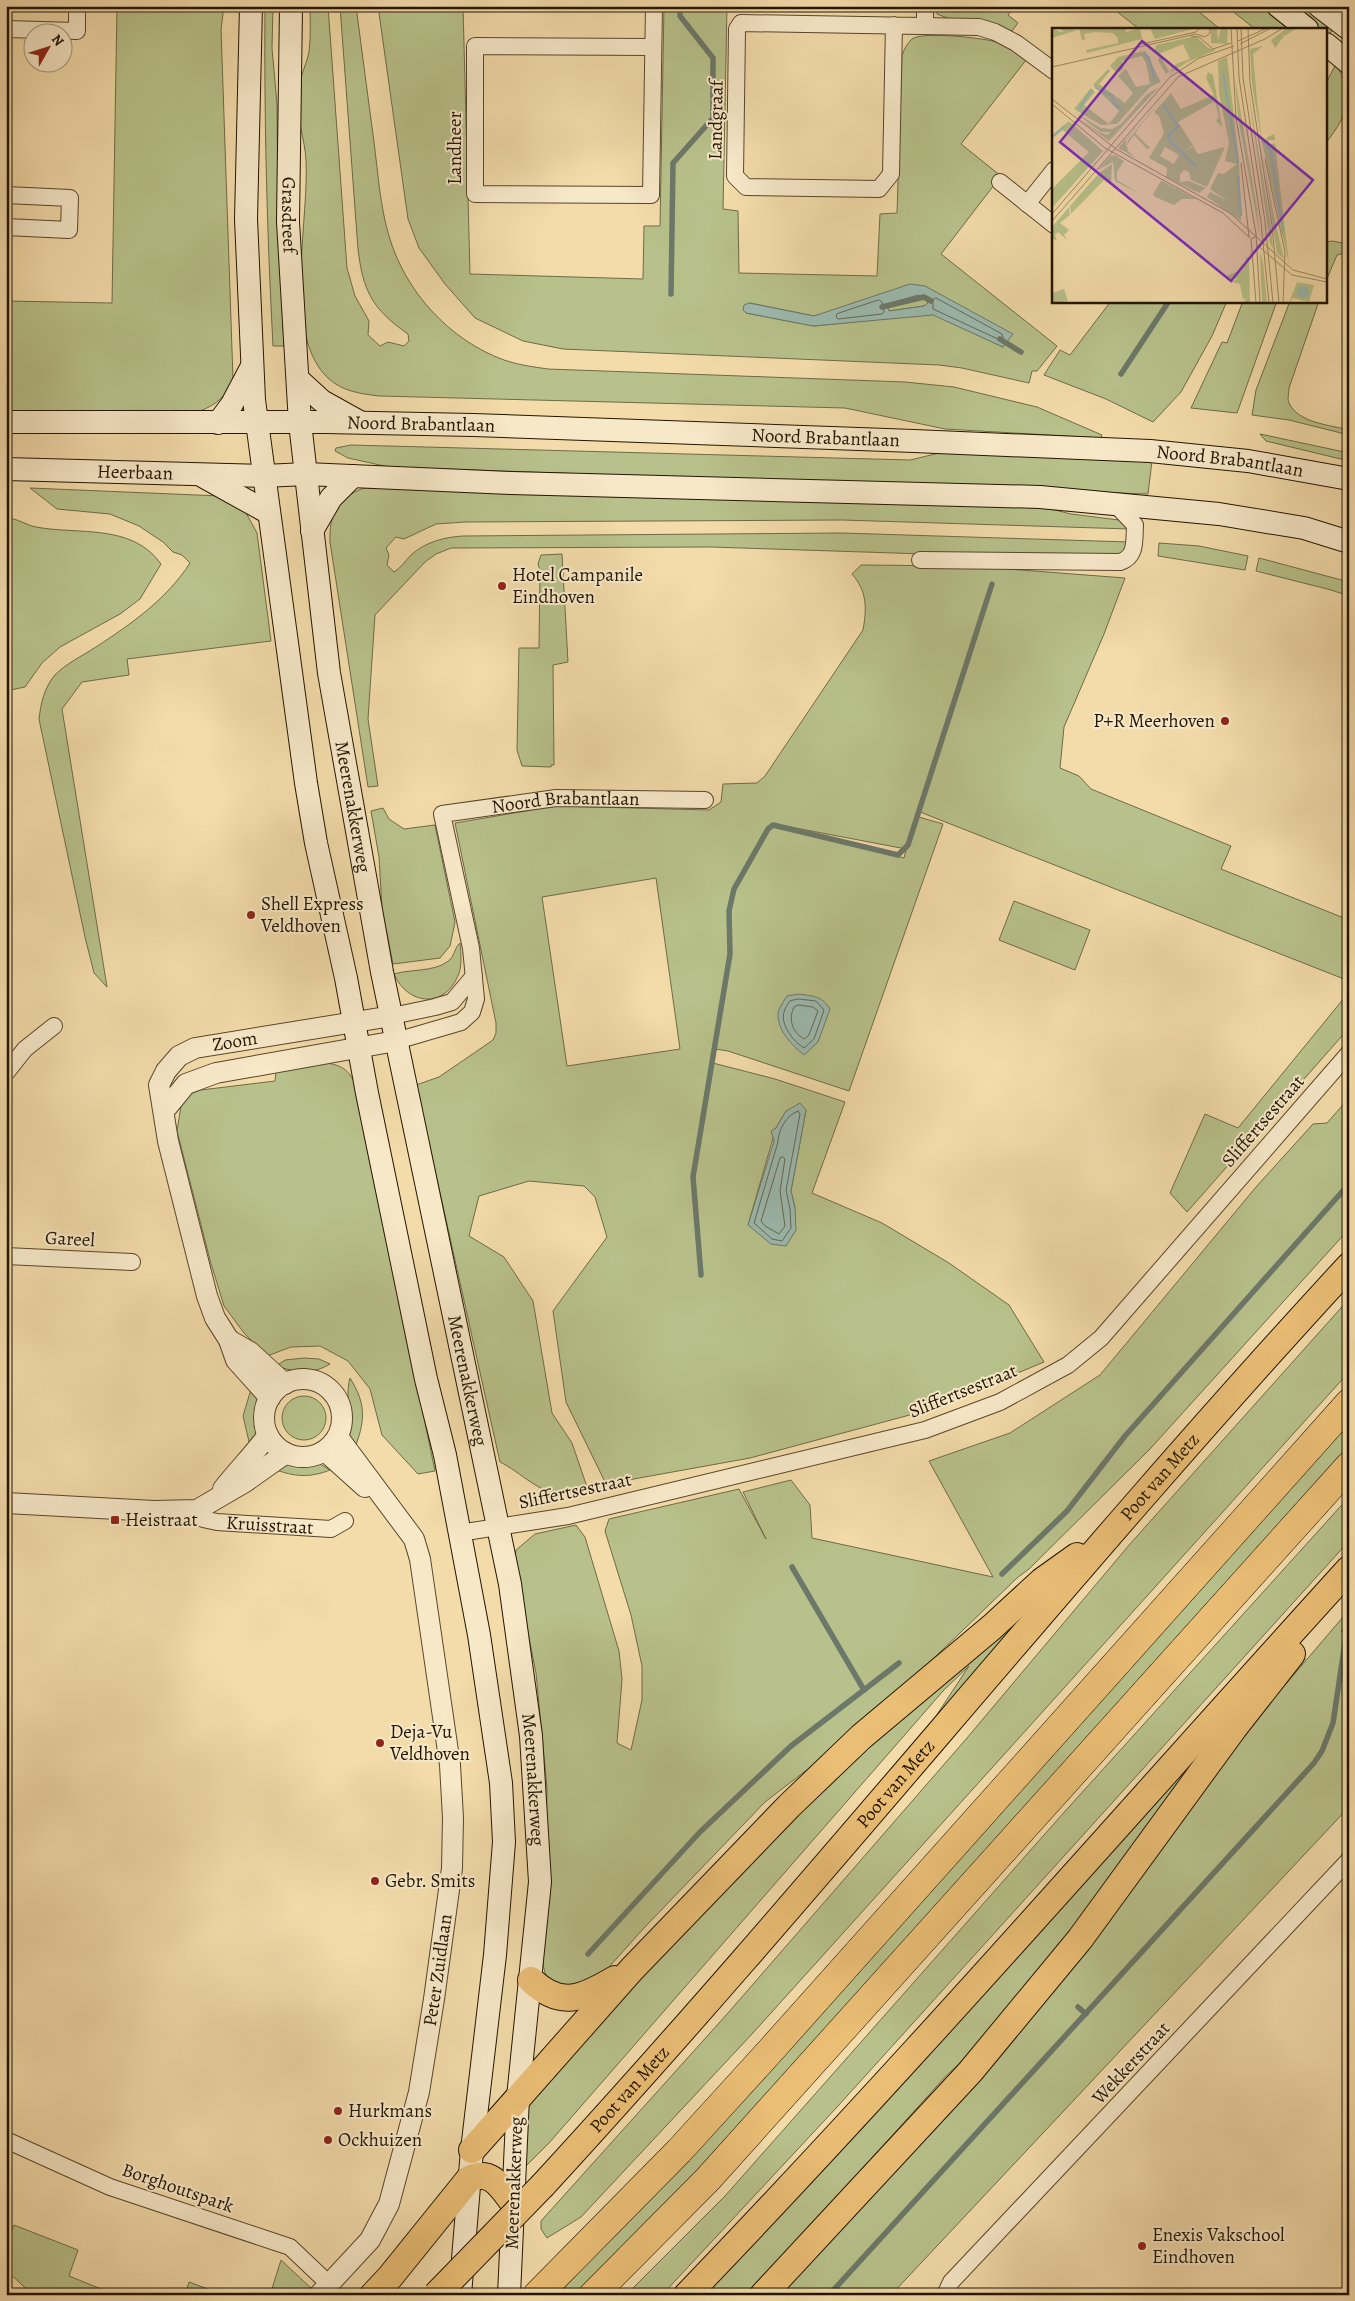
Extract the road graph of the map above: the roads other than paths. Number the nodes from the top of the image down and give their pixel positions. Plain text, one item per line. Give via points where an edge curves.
1 (77, 6) edge
2 (252, 6) edge
3 (291, 6) edge
4 (654, 6) edge
5 (925, 6) edge
6 (1278, 6) edge
7 (1319, 6) edge
8 (894, 25) junction
9 (925, 26) junction
10 (1306, 28) edge
11 (1349, 29) edge
12 (6, 30) edge
13 (1328, 46) edge
14 (653, 47) junction
15 (1349, 63) edge
16 (1052, 70) edge
17 (1052, 173) edge
18 (1000, 182) dead end
19 (6, 195) edge
20 (1027, 204) junction
21 (1052, 223) edge
22 (6, 227) edge
23 (252, 365) junction
24 (298, 379) junction
25 (6, 422) edge
26 (218, 423) junction
27 (257, 423) junction
28 (300, 423) junction
29 (362, 423) junction
30 (6, 469) edge
31 (306, 474) junction
32 (199, 475) junction
33 (264, 476) junction
34 (353, 476) junction
35 (1349, 479) edge
36 (1114, 503) junction
37 (269, 513) junction
38 (312, 531) junction
39 (1349, 542) edge
40 (920, 560) dead end
41 (705, 800) dead end
42 (474, 976) junction
43 (392, 1016) junction
44 (354, 1022) junction
45 (54, 1026) dead end
46 (396, 1041) junction
47 (358, 1048) junction
48 (1349, 1053) edge
49 (6, 1073) edge
50 (164, 1111) junction
51 (6, 1256) edge
52 (132, 1262) dead end
53 (1349, 1266) edge
54 (229, 1340) junction
55 (285, 1384) junction
56 (270, 1398) junction
57 (1349, 1404) edge
58 (268, 1435) junction
59 (331, 1444) junction
60 (286, 1453) junction
61 (1349, 1466) edge
62 (216, 1498) junction
63 (6, 1503) edge
64 (197, 1510) junction
65 (345, 1521) dead end
66 (497, 1527) junction
67 (1112, 1530) junction
68 (459, 1533) junction
69 (1349, 1569) edge
70 (1313, 1608) junction
71 (1349, 1860) edge
72 (632, 1969) junction
73 (531, 1980) junction
74 (518, 2097) junction
75 (6, 2140) edge
76 (472, 2150) junction
77 (469, 2179) junction
78 (514, 2204) junction
79 (324, 2289) edge
80 (538, 2294) edge
81 (373, 2295) edge
82 (436, 2295) edge
83 (460, 2295) edge
84 (509, 2295) edge
85 (594, 2295) edge
86 (687, 2295) edge
87 (763, 2295) edge
88 (945, 2295) edge

1 - 12 street via 77,31
2 - 23 main road via 246,219
3 - 24 main road, Grasdreef via 288,222
4 - 14 street, Landheer
5 - 9 street
6 - 10 main road
7 - 11 main road
8 - 8 street, Landgraaf via 892,174 879,189 746,187 735,176 737,30 741,23
8 - 9 street, Landgraaf
9 - 16 street, Landgraaf via 979,27 996,32
13 - 15 main road
14 - 14 street, Landheer via 651,195 475,194 475,46
17 - 20 street
18 - 20 street
19 - 22 street via 70,198 69,230
20 - 21 street
23 - 26 main road
23 - 27 main road
24 - 28 main road, Grasdreef
24 - 29 main road via 322,401
25 - 26 main road
26 - 27 main road
27 - 28 main road, Noord Brabantlaan
27 - 33 main road, Meerenakkerweg
28 - 29 main road, Noord Brabantlaan
28 - 31 main road, Grasdreef
29 - 35 main road, Noord Brabantlaan via 1150,451 1248,461
30 - 32 main road, Heerbaan
31 - 33 main road, Heerbaan
31 - 34 main road
31 - 38 main road, Meerenakkerweg
32 - 33 main road, Heerbaan
32 - 37 main road
33 - 37 main road, Meerenakkerweg
34 - 36 main road via 1040,497
34 - 38 main road via 331,498
36 - 39 main road via 1304,528
36 - 40 street via 1135,525 1132,554 1127,560
37 - 44 main road, Meerenakkerweg via 316,843
38 - 43 main road, Meerenakkerweg via 329,673
41 - 42 street, Noord Brabantlaan via 556,798 442,814
42 - 43 street via 452,1002
42 - 46 street, Noord Brabantlaan via 476,998 472,1012 461,1022
43 - 44 street, Zoom
43 - 46 main road, Meerenakkerweg
44 - 47 main road, Meerenakkerweg
44 - 50 street, Zoom via 195,1048 179,1056 166,1070 159,1085
45 - 49 street via 25,1049
46 - 47 street, Zoom
46 - 66 main road, Meerenakkerweg
47 - 50 street, Zoom via 200,1078 186,1084
47 - 68 main road, Meerenakkerweg
48 - 66 street, Sliffertsestraat via 1101,1338 1068,1365 1000,1402 925,1430 568,1516
50 - 54 street, Zoom via 168,1141 207,1296 215,1318
51 - 52 street, Gareel
53 - 67 highway, Poot van Metz
54 - 55 street, Zoom via 250,1352
54 - 56 street, Zoom via 236,1360
55 - 56 street
55 - 59 street via 309,1380 331,1391 342,1413 342,1426
56 - 58 street via 264,1416
57 - 80 highway via 765,2058
58 - 60 street via 275,1446
58 - 62 street, Kruisstraat
59 - 60 street via 313,1456 299,1457
59 - 79 street, Peter Zuidlaan via 390,1507 414,1539 420,1559 450,1765 453,1818 452,1868 434,1999 419,2092 395,2183 389,2204 370,2240
60 - 62 street, Kruisstraat
61 - 85 highway via 715,2172
62 - 64 street, Kruisstraat
63 - 64 street via 154,1511
64 - 65 street, Kruisstraat via 203,1519 217,1522 331,1529
66 - 68 street, Sliffertsestraat
66 - 73 main road, Meerenakkerweg via 510,1584 531,1736 540,1882
67 - 72 highway via 1042,1581 860,1737
67 - 82 highway, Poot van Metz, bridge via 722,1988 543,2185
68 - 76 main road, Meerenakkerweg via 479,1635 499,1774 504,1842 496,1955
69 - 70 highway
70 - 86 highway via 1009,1948
70 - 87 highway via 1290,1659 1234,1728 1080,1939 970,2072
71 - 88 street, Wekkerstraat via 951,2282
72 - 73 highway via 590,1994 573,1998 548,1993
72 - 74 highway
73 - 74 main road, Meerenakkerweg
74 - 76 highway
74 - 78 main road, Meerenakkerweg
75 - 79 street, Borghoutspark via 110,2187 290,2247
76 - 77 main road, Meerenakkerweg
77 - 78 highway via 480,2175 493,2178
77 - 81 highway
77 - 83 main road, Meerenakkerweg
78 - 84 main road, Meerenakkerweg

